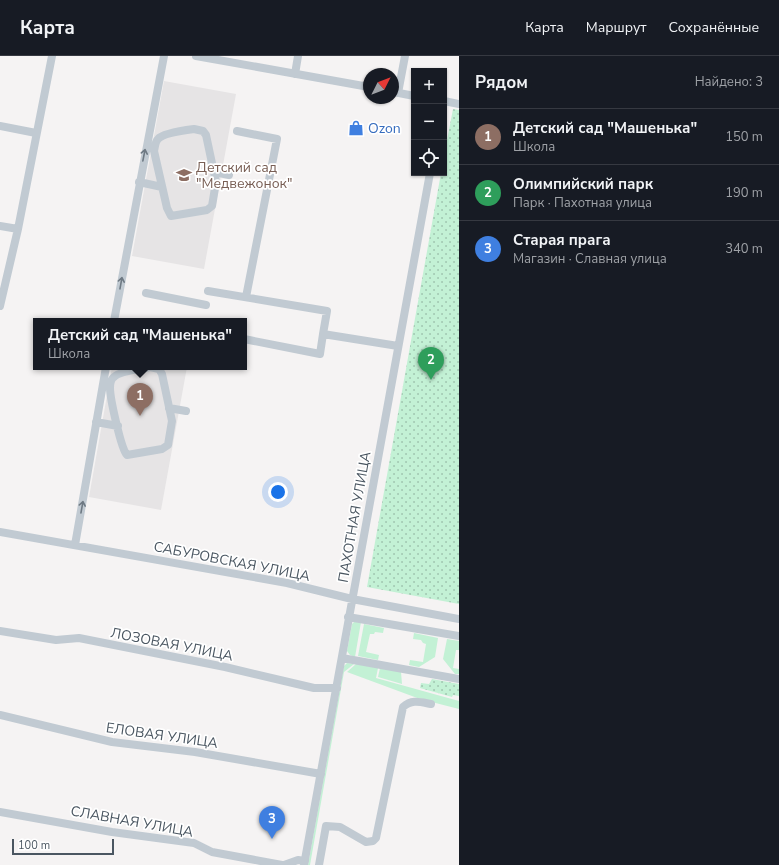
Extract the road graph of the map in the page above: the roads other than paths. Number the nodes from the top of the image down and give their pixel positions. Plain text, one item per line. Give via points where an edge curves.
1 (52, 56) edge
2 (164, 56) edge
3 (196, 56) edge
4 (298, 56) edge
5 (405, 56) edge
6 (295, 74) junction
7 (399, 78) edge
8 (363, 86) edge
9 (399, 93) edge
10 (411, 95) edge
11 (447, 102) edge
12 (459, 104) edge
13 (0, 126) edge
14 (237, 131) dead end
15 (36, 133) junction
16 (214, 172) junction
17 (229, 175) dead end
18 (429, 176) edge
19 (139, 182) junction
20 (162, 187) junction
21 (0, 226) edge
22 (18, 229) junction
23 (208, 291) dead end
24 (146, 293) dead end
25 (246, 297) junction
26 (206, 305) dead end
27 (0, 306) edge
28 (115, 318) edge
29 (323, 334) junction
30 (247, 340) edge
31 (398, 346) junction
32 (105, 370) edge
33 (137, 370) edge
34 (160, 370) edge
35 (169, 408) junction
36 (186, 411) dead end
37 (96, 422) junction
38 (118, 426) junction
39 (0, 532) edge
40 (75, 545) junction
41 (352, 599) junction
42 (348, 617) junction
43 (459, 618) edge
44 (0, 631) edge
45 (459, 636) edge
46 (342, 658) junction
47 (459, 680) edge
48 (337, 688) junction
49 (431, 704) dead end
50 (0, 715) edge
51 (321, 774) junction
52 (0, 812) edge
53 (305, 863) edge
54 (283, 865) edge
55 (319, 865) edge

1 - 15 street
19 -> 2 street
3 - 6 street
4 - 6 street
5 - 7 street
6 - 8 street
9 - 10 street
11 - 12 street
13 - 15 street
14 - 25 street via 277,138
15 - 22 street
16 - 17 street
16 - 20 street via 216,182 212,206 207,210 171,216
16 - 20 street via 203,131 194,129 164,135 158,138 154,151
18 - 31 street, ПАХОТНАЯ УЛИЦА
19 - 20 street
28 -> 19 street
21 - 22 street
22 - 27 street
23 - 25 street
24 - 26 street
25 - 29 street via 327,311
29 - 30 street via 320,354
29 - 31 street
31 - 41 street, ПАХОТНАЯ УЛИЦА
32 - 37 street
33 - 38 street via 114,377 110,389
34 - 35 street
35 - 36 street
35 - 38 street via 172,421 168,445 162,449 127,455 122,447
37 - 38 street
40 -> 37 street
39 - 40 street, САБУРОВСКАЯ УЛИЦА
40 - 41 street, САБУРОВСКАЯ УЛИЦА via 287,582
41 - 42 street, ПАХОТНАЯ УЛИЦА
41 - 43 street, САБУРОВСКАЯ УЛИЦА
42 - 45 street
42 - 46 street, ПАХОТНАЯ УЛИЦА
44 - 48 street, ЛОЗОВАЯ УЛИЦА via 56,640 79,638 225,667 314,688
46 - 47 street
46 - 48 street, ПАХОТНАЯ УЛИЦА
48 - 51 street, ПАХОТНАЯ УЛИЦА
49 - 55 street via 416,701 403,707 376,838 366,842 340,828 326,826
50 - 51 street, ЕЛОВАЯ УЛИЦА via 112,742 195,752
51 - 53 street, ПАХОТНАЯ УЛИЦА
52 - 54 street, СЛАВНАЯ УЛИЦА via 112,832 194,843 212,852
53 - 54 street, СЛАВНАЯ УЛИЦА via 298,860

